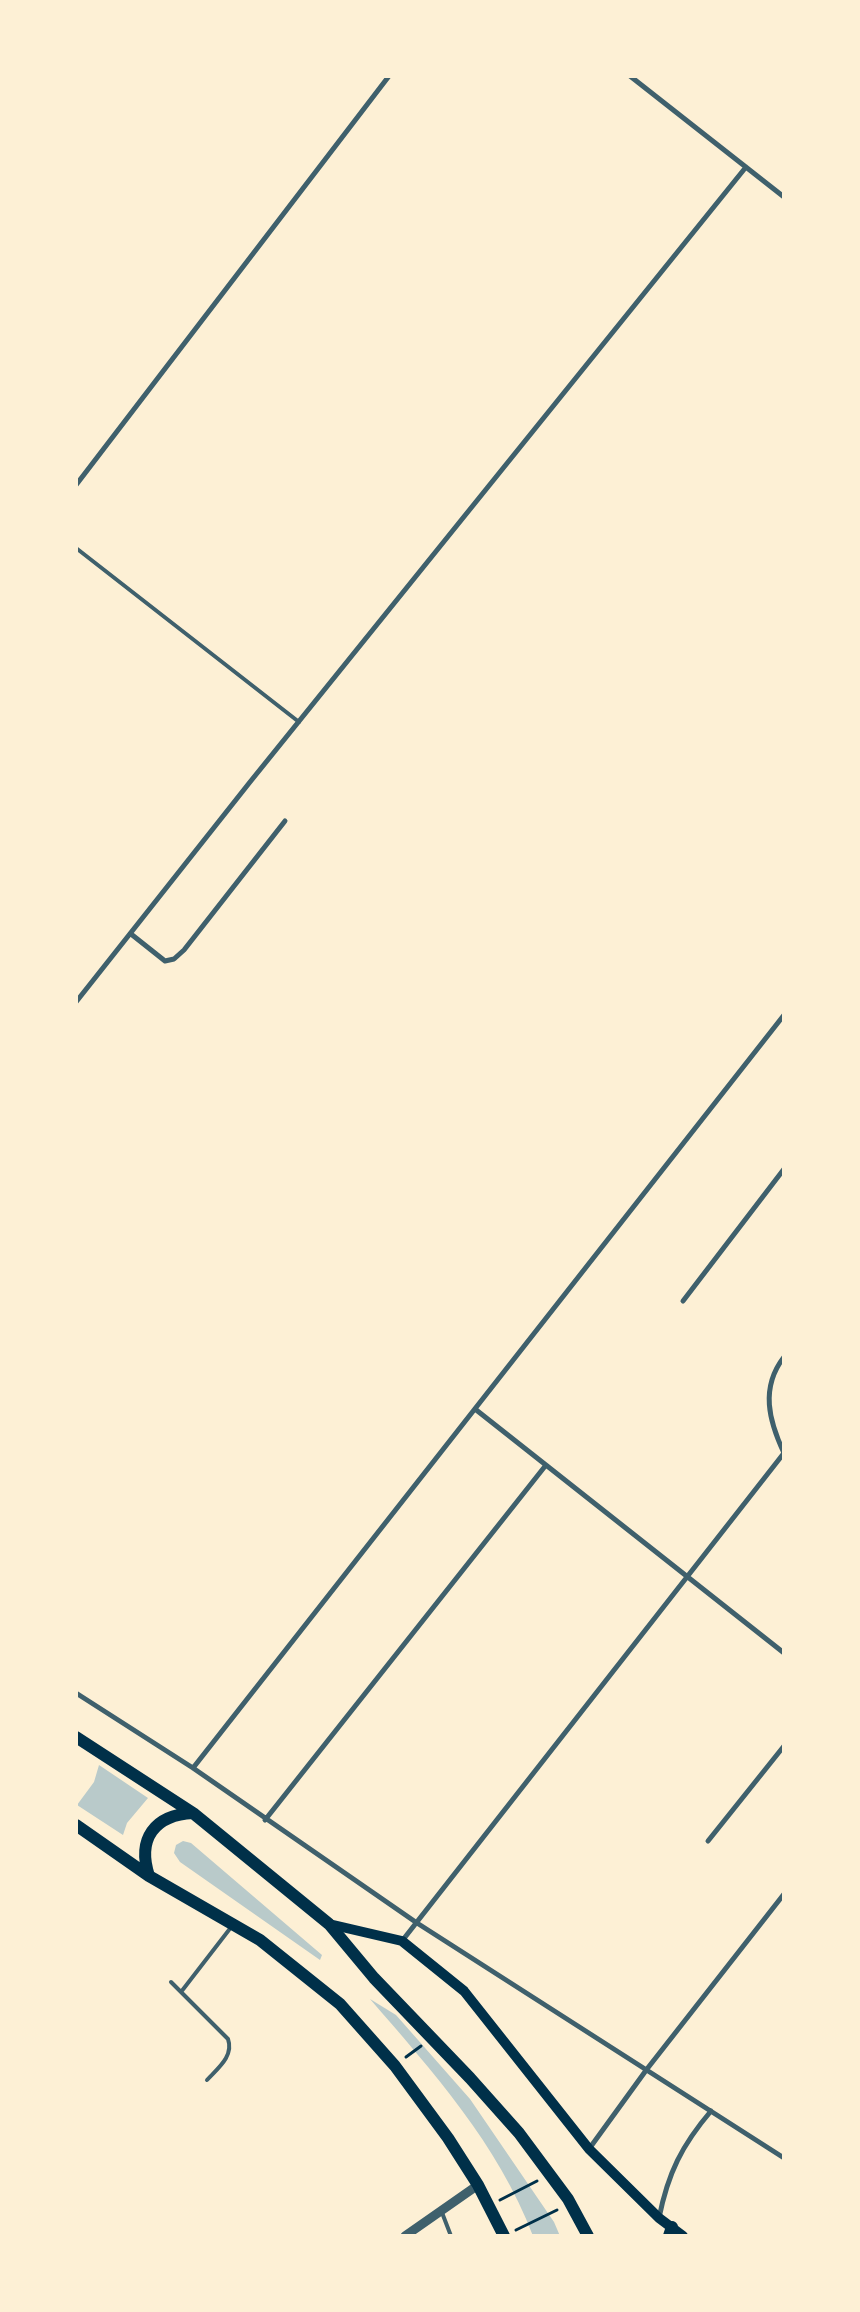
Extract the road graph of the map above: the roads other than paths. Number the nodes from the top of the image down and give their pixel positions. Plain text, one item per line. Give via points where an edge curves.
1 (389, 76) edge
2 (630, 76) edge
3 (746, 168) junction
4 (784, 197) edge
5 (76, 485) edge
6 (76, 548) edge
7 (299, 722) junction
8 (285, 821) dead end
9 (130, 934) junction
10 (76, 1002) edge
11 (784, 1015) edge
12 (784, 1169) edge
13 (683, 1300) dead end
14 (784, 1356) edge
15 (475, 1409) junction
16 (784, 1453) edge
17 (546, 1465) junction
18 (687, 1577) junction
19 (784, 1653) edge
20 (76, 1692) edge
21 (76, 1737) edge
22 (784, 1746) edge
23 (193, 1768) junction
24 (193, 1813) junction
25 (265, 1820) junction
26 (76, 1826) edge
27 (708, 1841) dead end
28 (149, 1876) junction
29 (784, 1894) edge
30 (417, 1923) junction
31 (329, 1924) junction
32 (234, 1925) junction
33 (402, 1941) junction
34 (171, 1982) dead end
35 (181, 1992) junction
36 (647, 2069) junction
37 (207, 2080) dead end
38 (711, 2111) junction
39 (589, 2149) junction
40 (784, 2158) edge
41 (478, 2185) junction
42 (441, 2210) junction
43 (659, 2218) junction
44 (670, 2231) edge
45 (405, 2236) edge
46 (451, 2236) edge
47 (504, 2236) edge
48 (588, 2236) edge
49 (683, 2236) edge

1 - 5 street
2 - 3 street
3 - 4 street
3 - 7 street
6 - 7 lane
7 - 9 street
8 - 9 street via 174,959 164,961
9 - 10 street
11 - 15 street
12 - 13 street
14 - 16 street via 770,1382 768,1406 773,1430
15 - 17 street
15 - 23 street
16 - 18 street
17 - 18 street
17 - 25 street
18 - 19 street
18 - 30 street
20 - 23 street
21 - 24 main road
22 - 27 street
23 - 25 street
24 - 28 main road via 177,1814 163,1820 152,1831 144,1853
24 - 31 main road
25 - 30 street
26 - 28 main road
28 - 32 main road
29 - 36 street
30 - 33 street
30 - 36 street
31 - 33 main road
31 - 48 main road via 374,1978 495,2105 550,2174
32 - 35 lane
32 - 41 main road via 260,1940 340,2004 395,2066
33 - 39 main road via 464,1991
34 - 35 lane
35 - 37 lane via 228,2039 231,2048
36 - 38 street
36 - 39 street
38 - 40 street
38 - 43 street via 676,2160 665,2188
39 - 43 main road
41 - 42 street
41 - 47 main road
42 - 45 street
42 - 46 lane
43 - 44 main road
44 - 49 main road

